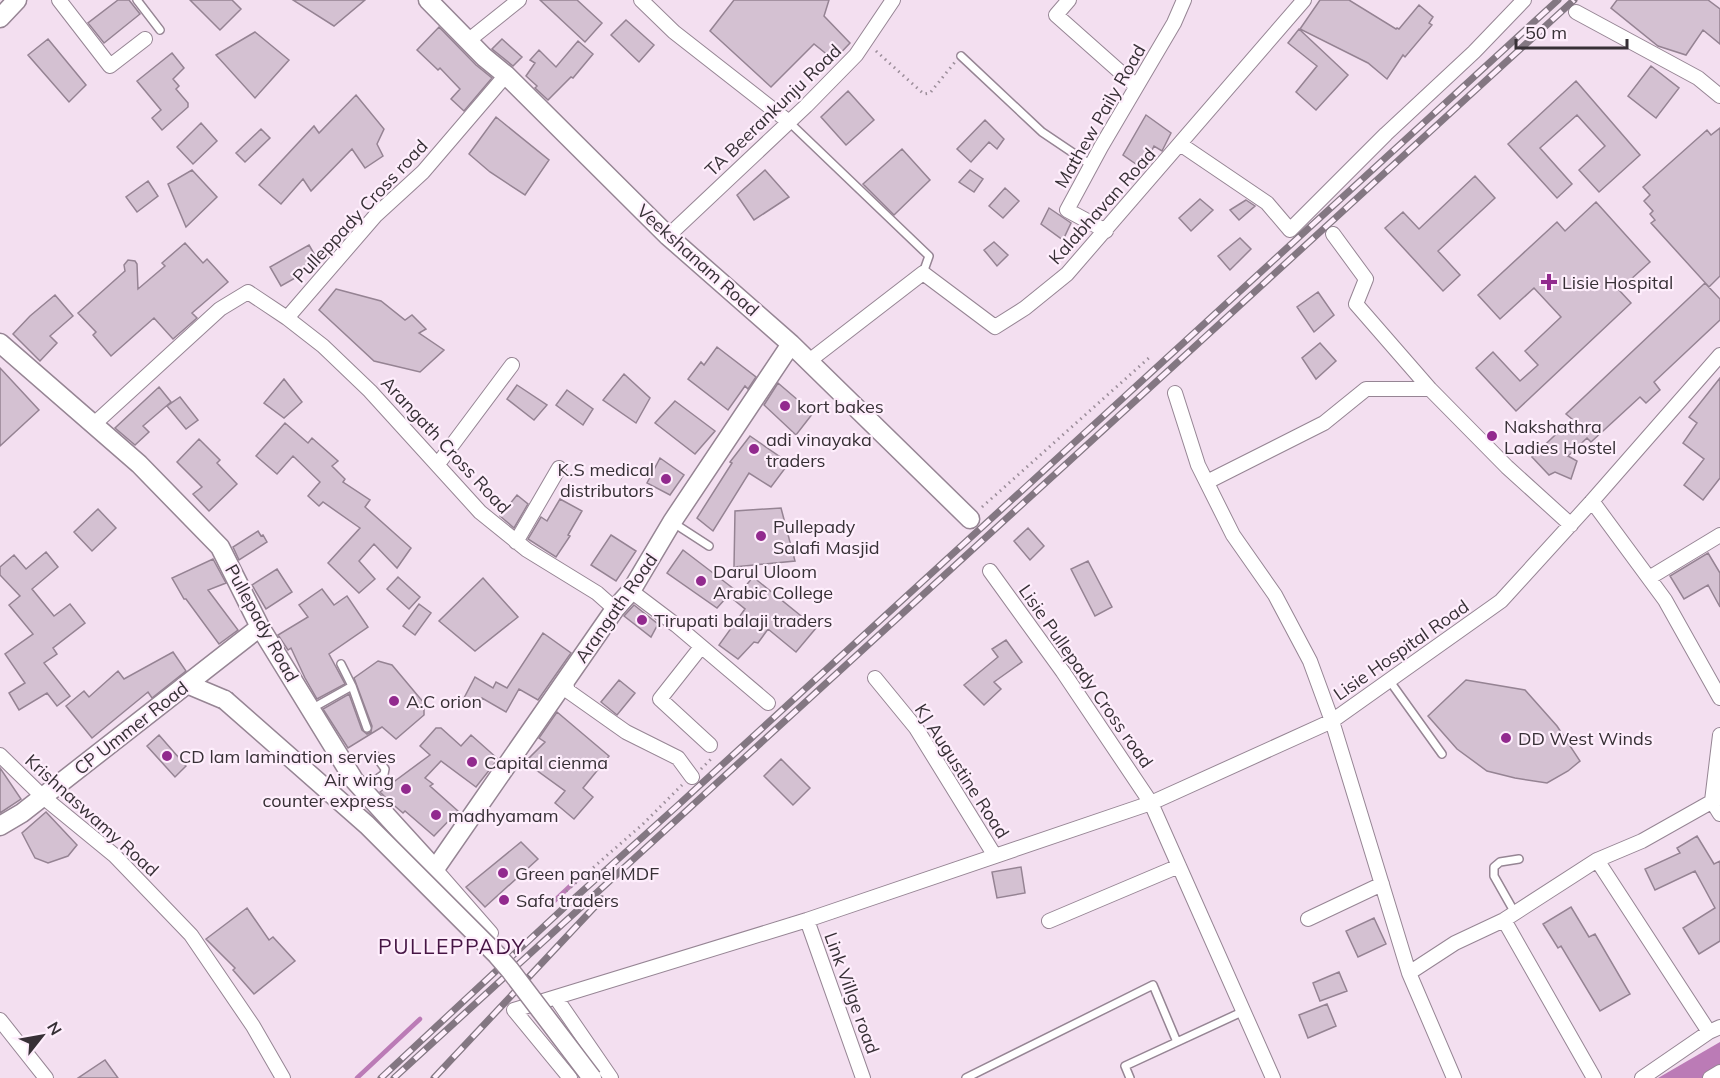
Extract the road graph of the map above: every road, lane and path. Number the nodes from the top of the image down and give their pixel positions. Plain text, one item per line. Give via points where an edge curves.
1 (17, 0) edge
2 (59, 0) edge
3 (137, 0) edge
4 (428, 0) edge
5 (519, 0) edge
6 (641, 0) edge
7 (893, 0) edge
8 (1069, 0) edge
9 (1184, 0) edge
10 (1304, 0) edge
11 (1524, 0) edge
12 (1576, 12) dead end
13 (0, 18) edge
14 (160, 30) dead end
15 (145, 39) dead end
16 (469, 40) junction
17 (865, 42) junction
18 (960, 56) joint
19 (506, 75) junction
20 (1136, 86) junction
21 (1720, 96) edge
22 (789, 122) junction
23 (1180, 144) junction
24 (1091, 165) junction
25 (1106, 231) junction
26 (1333, 234) dead end
27 (668, 236) junction
28 (923, 273) junction
29 (287, 318) junction
30 (0, 343) edge
31 (792, 344) junction
32 (1720, 355) edge
33 (1151, 356) dead end
34 (810, 362) junction
35 (512, 365) dead end
36 (1430, 389) junction
37 (1175, 393) dead end
38 (93, 425) junction
39 (438, 464) junction
40 (559, 468) dead end
41 (1207, 482) junction
42 (1592, 501) junction
43 (970, 519) joint
44 (672, 522) junction
45 (1571, 525) junction
46 (1720, 535) edge
47 (516, 542) junction
48 (709, 546) dead end
49 (990, 571) dead end
50 (1649, 578) junction
51 (631, 591) junction
52 (615, 609) junction
53 (260, 627) junction
54 (701, 647) junction
55 (341, 664) dead end
56 (207, 669) junction
57 (1715, 676) edge
58 (875, 678) dead end
59 (1389, 680) junction
60 (565, 681) junction
61 (187, 684) junction
62 (352, 686) junction
63 (1720, 698) edge
64 (225, 700) junction
65 (768, 704) dead end
66 (311, 709) junction
67 (1332, 721) junction
68 (367, 728) dead end
69 (1720, 735) edge
70 (713, 751) joint
71 (1442, 754) dead end
72 (0, 755) edge
73 (375, 755) dead end
74 (692, 777) junction
75 (363, 789) junction
76 (42, 796) junction
77 (1716, 799) edge
78 (1151, 803) junction
79 (1720, 814) edge
80 (0, 826) edge
81 (995, 856) junction
82 (1519, 859) dead end
83 (1597, 860) junction
84 (1179, 866) junction
85 (435, 868) junction
86 (1382, 884) junction
87 (548, 907) dead end
88 (1509, 916) junction
89 (1308, 919) dead end
90 (807, 920) junction
91 (1049, 921) dead end
92 (491, 933) dead end
93 (1409, 972) junction
94 (556, 998) junction
95 (1244, 1011) junction
96 (0, 1020) edge
97 (1714, 1030) edge
98 (1177, 1042) junction
99 (1720, 1072) edge
100 (567, 1077) edge
101 (46, 1078) edge
102 (283, 1078) edge
103 (592, 1078) edge
104 (611, 1078) edge
105 (863, 1078) edge
106 (966, 1078) edge
107 (1130, 1078) edge
108 (1273, 1078) edge
109 (1454, 1078) edge
110 (1594, 1078) edge
111 (1642, 1078) edge
112 (1710, 1078) edge

1 - 13 street
2 - 15 street via 110,66
3 - 14 lane
4 - 16 street, Veekshanam Road
5 - 16 street
6 - 22 street via 674,32
7 - 17 street, TA Beerankunju Road
8 - 20 street via 1056,15
9 - 20 street, Mathew Paily Road
10 - 23 street, Kalabhavan Road
11 - 23 street via 1290,230 1267,203
12 - 21 street via 1698,78
16 - 19 street, Veekshanam Road
17 - 18 path via 924,94 930,93
17 - 22 street, TA Beerankunju Road
18 - 24 lane via 1042,132
19 - 27 street, Veekshanam Road
19 - 29 street, Pulleppady Cross road via 423,172 376,215
20 - 24 street, Mathew Paily Road
22 - 27 street, TA Beerankunju Road
22 - 28 lane via 929,256
23 - 25 street, Kalabhavan Road
24 - 25 street, Mathew Paily Road via 1067,210
25 - 28 street, Kalabhavan Road via 1067,274 995,327
26 - 36 street via 1366,279 1356,304
27 - 31 street, Veekshanam Road
28 - 34 street
29 - 38 street via 248,292 220,309
29 - 39 street, Arangath Cross Road via 370,391
30 - 38 street, Pullepady Road
31 - 34 street, Veekshanam Road
31 - 44 street, Arangath Road
32 - 42 street, Lisie Hospital Road
33 - 43 path
34 - 43 street, Veekshanam Road
35 - 39 street
36 - 41 street via 1366,389 1324,423
36 - 45 street
37 - 41 street
38 - 53 street, Pullepady Road via 139,464 220,547
39 - 47 street, Arangath Cross Road via 480,512
40 - 47 street
41 - 67 street via 1233,535 1275,595 1310,661
42 - 45 street, Lisie Hospital Road
42 - 50 street
44 - 48 lane
44 - 51 street, Arangath Road
45 - 59 street, Lisie Hospital Road via 1501,601
46 - 50 street
47 - 52 street, Arangath Cross Road via 597,593
49 - 78 street, Lisie Pullepady Cross road
50 - 57 street
51 - 52 street, Arangath Road
51 - 54 street
52 - 60 street, Arangath Road
53 - 56 street, CP Ummer Road
53 - 66 street, Pullepady Road
54 - 65 street
54 - 70 street via 660,699
55 - 62 lane
56 - 61 street, CP Ummer Road
56 - 64 street
57 - 63 street
58 - 81 street, KJ Augustine Road via 916,728
59 - 67 street, Lisie Hospital Road
59 - 71 lane
60 - 74 street via 568,691 618,727 678,758
60 - 85 street, Arangath Road
61 - 64 street
61 - 76 street, CP Ummer Road
62 - 66 lane
62 - 68 lane
64 - 103 street, bridge via 368,825 497,956
66 - 75 street, Pullepady Road
67 - 78 street
67 - 86 street, Lisie Hospital Road
69 - 77 street via 1714,769
70 - 74 path
72 - 76 street, Krishnaswamy Road
73 - 75 lane via 385,769 384,774
74 - 87 path
75 - 85 street, Pullepady Road
76 - 80 street, CP Ummer Road
76 - 102 street, Krishnaswamy Road via 114,855 191,935
77 - 79 street
77 - 83 street via 1642,841
78 - 81 street
78 - 84 street, Lisie Pullepady Cross road
81 - 90 street
82 - 88 lane via 1494,867
83 - 88 street
83 - 97 street
84 - 91 street
84 - 95 street, Lisie Pullepady Cross road
85 - 92 street, Pullepady Road
86 - 89 street
86 - 93 street, Lisie Hospital Road
88 - 93 street
88 - 110 street
90 - 94 street
90 - 105 street, Link Villge road
93 - 109 street, Lisie Hospital Road
94 - 100 street via 514,1010
94 - 104 street
95 - 98 lane
95 - 108 street, Lisie Pullepady Cross road
96 - 101 street
97 - 111 street
98 - 106 lane via 1152,985
98 - 107 lane via 1125,1066
99 - 112 street

